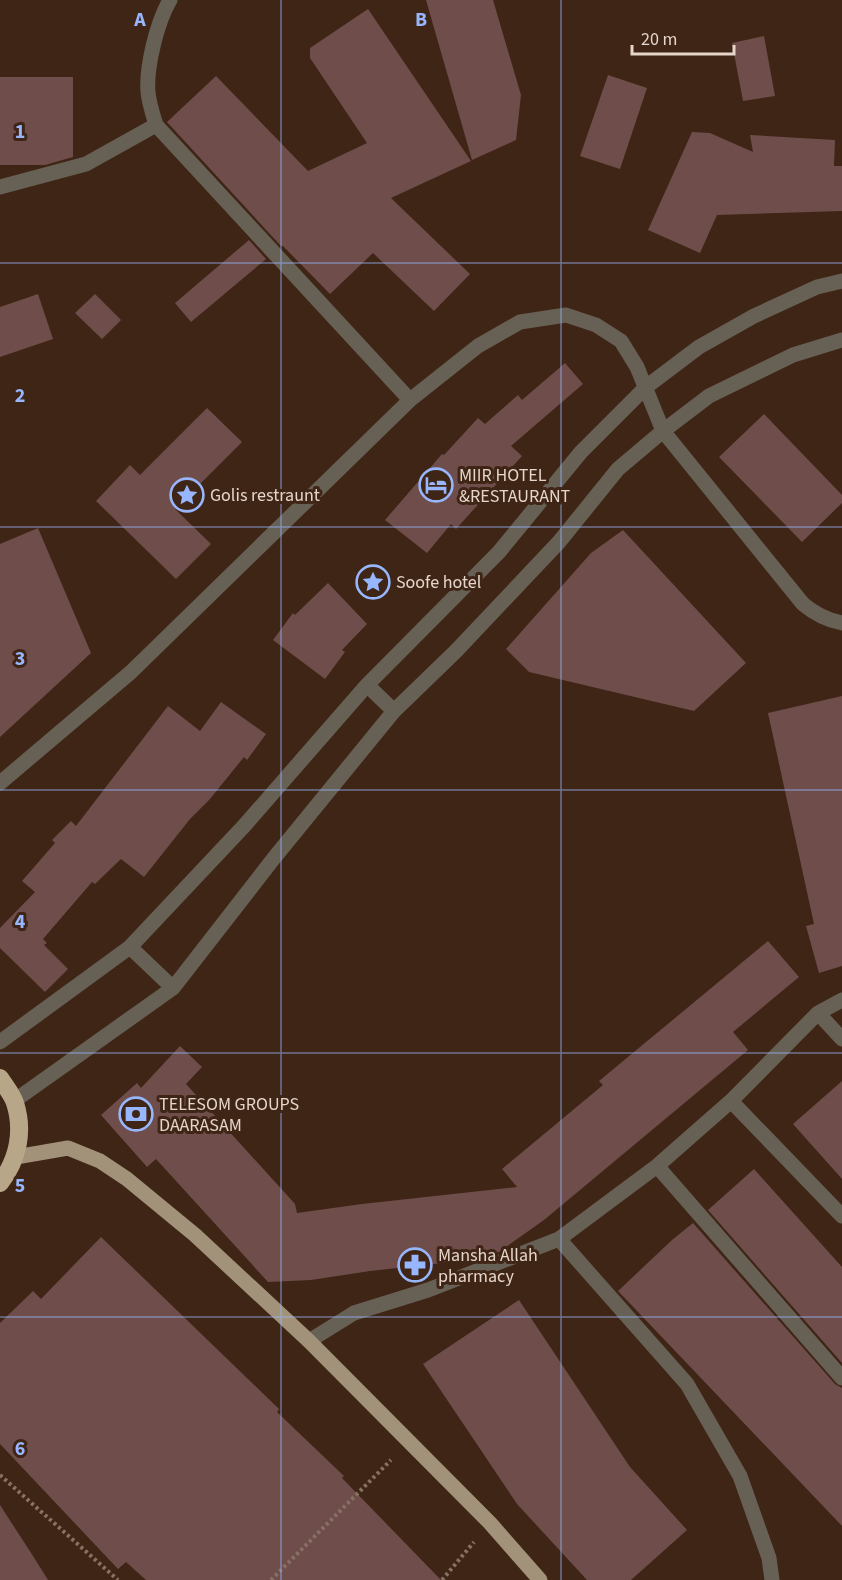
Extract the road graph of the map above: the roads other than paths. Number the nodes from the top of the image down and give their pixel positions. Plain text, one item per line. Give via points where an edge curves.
1 (170, 0) edge
2 (156, 125) junction
3 (0, 187) edge
4 (842, 280) edge
5 (842, 340) edge
6 (646, 387) junction
7 (410, 400) junction
8 (663, 430) junction
9 (842, 623) edge
10 (367, 685) junction
11 (393, 711) junction
12 (0, 783) edge
13 (130, 947) junction
14 (173, 988) junction
15 (842, 1000) edge
16 (818, 1013) junction
17 (842, 1039) edge
18 (0, 1042) edge
19 (0, 1078) edge
20 (14, 1101) junction
21 (731, 1101) junction
22 (16, 1157) junction
23 (657, 1166) junction
24 (0, 1184) edge
25 (842, 1216) edge
26 (559, 1239) junction
27 (309, 1341) junction
28 (842, 1378) edge
29 (540, 1580) edge
30 (772, 1580) edge

1 - 2 street via 150,69 148,93
2 - 3 street via 86,164
2 - 7 street
4 - 6 street via 754,316 699,347
5 - 8 street via 793,355 709,396
6 - 7 street via 621,341 596,325 566,315 520,322 478,346
6 - 8 street
6 - 10 street via 580,452 499,552
7 - 12 street via 131,672
8 - 9 street via 803,604 815,614
8 - 11 street via 618,469 559,542
10 - 11 street
10 - 13 street via 244,826
11 - 14 street
13 - 14 street
13 - 18 street
14 - 20 street
15 - 16 street
16 - 17 street
16 - 21 street
19 - 20 highway
20 - 22 highway via 20,1129
21 - 23 street
21 - 25 street
22 - 24 highway
22 - 27 main road via 68,1148 100,1161 128,1179 195,1235
23 - 26 street
23 - 28 street
26 - 27 street via 428,1290 354,1313
26 - 30 street via 687,1384 740,1476 769,1558
27 - 29 main road via 490,1523

